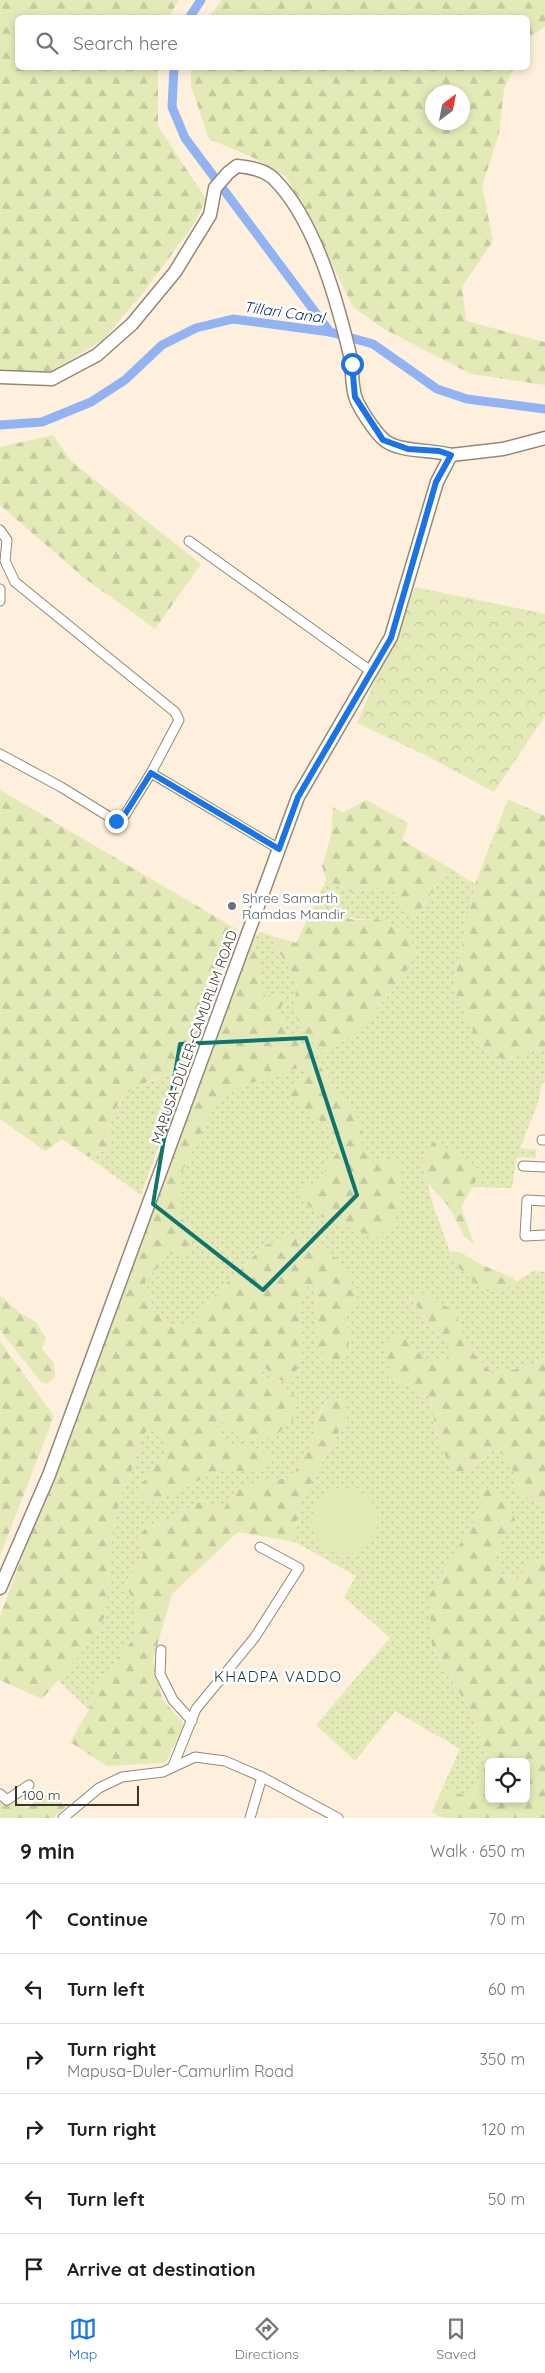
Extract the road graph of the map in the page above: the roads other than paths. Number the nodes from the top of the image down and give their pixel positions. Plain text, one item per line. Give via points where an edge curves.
1 (0, 378) edge
2 (545, 438) edge
3 (451, 455) junction
4 (0, 530) edge
5 (189, 541) dead end
6 (3, 563) edge
7 (0, 589) edge
8 (0, 601) edge
9 (372, 672) junction
10 (0, 754) edge
11 (151, 773) junction
12 (279, 849) junction
13 (523, 1166) dead end
14 (545, 1167) edge
15 (545, 1201) edge
16 (545, 1235) edge
17 (260, 1547) dead end
18 (0, 1588) edge
19 (161, 1650) dead end
20 (192, 1721) junction
21 (173, 1766) junction
22 (262, 1777) junction
23 (29, 1785) dead end
24 (0, 1794) edge
25 (63, 1818) edge
26 (250, 1818) edge
27 (338, 1818) edge

1 - 3 street via 52,379 97,355 132,324 175,272 210,215 219,183 238,166 254,168 272,177 312,238 324,264 343,327 352,364 355,397 383,440 408,449
2 - 3 street via 503,449
3 - 9 street, MAPUSA-DULER-CAMURLIM ROAD via 436,482 391,638
4 - 6 street via 7,540
5 - 9 street
6 - 11 street via 15,582 175,712 180,720
7 - 8 street
9 - 12 street, MAPUSA-DULER-CAMURLIM ROAD via 298,797
10 - 11 street via 116,821 125,814
11 - 12 street
12 - 18 street, MAPUSA-DULER-CAMURLIM ROAD via 52,1466
13 - 14 street
15 - 16 street via 527,1200 525,1236
17 - 20 street via 298,1568 255,1637 196,1709
19 - 20 street via 160,1674 173,1700
20 - 21 street
21 - 22 street via 195,1757 225,1761
21 - 25 street via 163,1772 122,1777 99,1788
22 - 26 street
22 - 27 street
23 - 24 street via 7,1800

